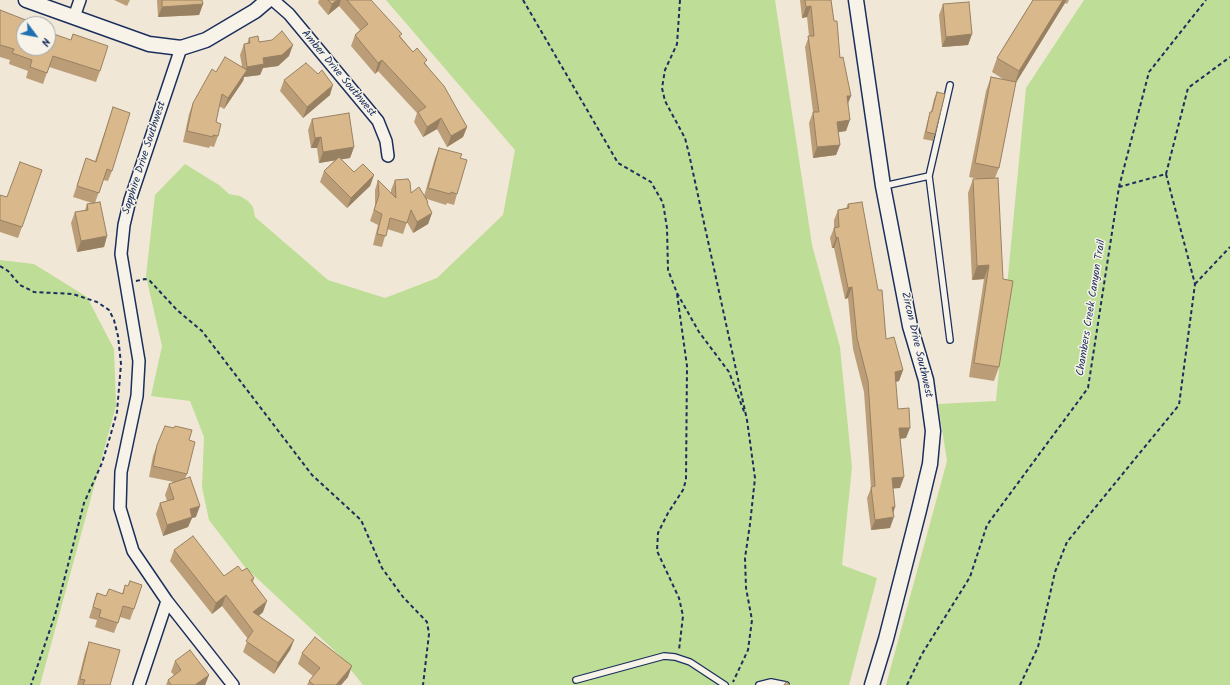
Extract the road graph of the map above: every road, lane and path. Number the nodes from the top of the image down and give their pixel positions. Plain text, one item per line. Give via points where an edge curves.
1 (26, 0) edge
2 (80, 0) edge
3 (268, 0) edge
4 (273, 0) edge
5 (523, 0) edge
6 (680, 0) edge
7 (856, 0) edge
8 (1206, 0) edge
9 (74, 17) junction
10 (181, 48) junction
11 (1230, 57) edge
12 (950, 85) dead end
13 (388, 156) dead end
14 (1166, 174) junction
15 (929, 176) junction
16 (883, 186) junction
17 (1119, 187) junction
18 (1230, 247) edge
19 (0, 266) edge
20 (126, 284) junction
21 (1195, 284) junction
22 (676, 293) junction
23 (950, 340) dead end
24 (747, 420) junction
25 (167, 601) junction
26 (678, 658) junction
27 (576, 680) dead end
28 (31, 685) edge
29 (139, 685) edge
30 (233, 685) edge
31 (423, 685) edge
32 (725, 685) edge
33 (732, 685) edge
34 (759, 685) edge
35 (786, 685) edge
36 (872, 685) edge
37 (907, 685) edge
38 (1020, 685) edge

1 - 9 street
2 - 9 street
3 - 10 street via 255,11 206,40
4 - 13 street, Amber Drive Southwest via 289,14 378,120 386,141
5 - 22 path via 618,163 651,182 663,203 667,228 668,270
6 - 24 path via 677,44 665,70 662,88 665,101 685,138
7 - 16 street, Zircon Drive Southwest
8 - 17 path, Chambers Creek Canyon Trail via 1149,72
9 - 10 street via 149,44
10 - 20 street, Sapphire Drive Southwest via 124,225 122,254
11 - 14 path via 1188,88
12 - 15 lane
14 - 17 path
14 - 21 path
15 - 16 lane
15 - 23 lane
16 - 36 street, Zircon Drive Southwest via 910,326 926,380 933,440 919,510
17 - 37 path, Chambers Creek Canyon Trail via 1088,388 987,526 970,577 922,654
18 - 21 path
19 - 28 path via 20,285 34,292 73,294 97,302 109,310 118,336 121,364 117,412 110,437 102,463 84,503 59,602
20 - 25 street, Sapphire Drive Southwest via 139,361 137,396 121,472 120,508 133,551
20 - 31 path via 145,279 150,281 202,331 312,475 361,520 382,568 403,597 427,622 429,634
21 - 38 path via 1179,405 1067,542 1054,572 1038,647
22 - 24 path via 728,372
22 - 26 path via 687,366 686,480 684,490 658,533 657,551 679,598 683,616
24 - 33 path via 755,478 744,558 752,620 748,650
25 - 29 street
25 - 30 street, Sapphire Drive Southwest
26 - 27 lane via 664,656
26 - 32 lane via 690,662
34 - 35 lane via 771,682

